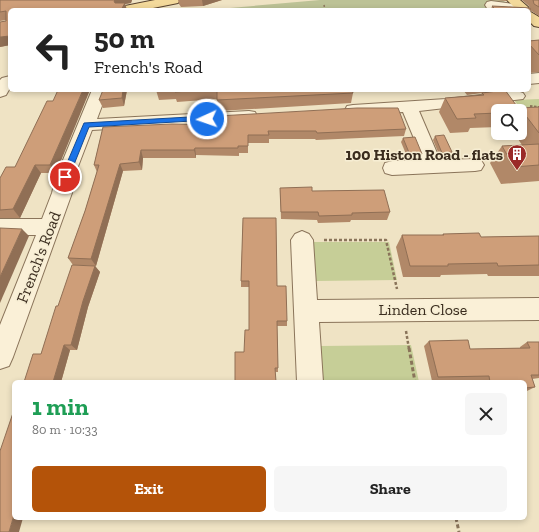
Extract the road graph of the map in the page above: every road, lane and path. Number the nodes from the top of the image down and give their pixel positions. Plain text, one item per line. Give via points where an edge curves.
1 (174, 0) edge
2 (513, 0) edge
3 (491, 4) dead end
4 (133, 7) edge
5 (508, 8) edge
6 (521, 8) edge
7 (539, 78) edge
8 (531, 86) edge
9 (99, 92) edge
10 (515, 92) edge
11 (409, 106) junction
12 (339, 111) edge
13 (262, 115) edge
14 (86, 125) junction
15 (475, 165) dead end
16 (434, 166) junction
17 (392, 168) dead end
18 (0, 227) edge
19 (49, 227) junction
20 (302, 240) joint
21 (401, 309) junction
22 (539, 309) edge
23 (307, 311) junction
24 (0, 357) edge
25 (310, 380) edge
26 (415, 380) edge
27 (456, 520) edge
28 (459, 532) edge

1 - 4 main road
2 - 6 main road
3 - 5 street
7 - 8 street
9 - 14 street, French's Road
10 - 11 street via 446,104
11 - 12 street
11 - 16 street
13 - 14 street
14 - 19 street, French's Road via 65,177 62,193
15 - 16 street
16 - 17 street
18 - 19 street
19 - 24 street, French's Road
20 - 21 path via 386,240
20 - 23 street
21 - 22 street, Linden Close
21 - 23 street, Linden Close
21 - 26 path
23 - 25 street
27 - 28 path

